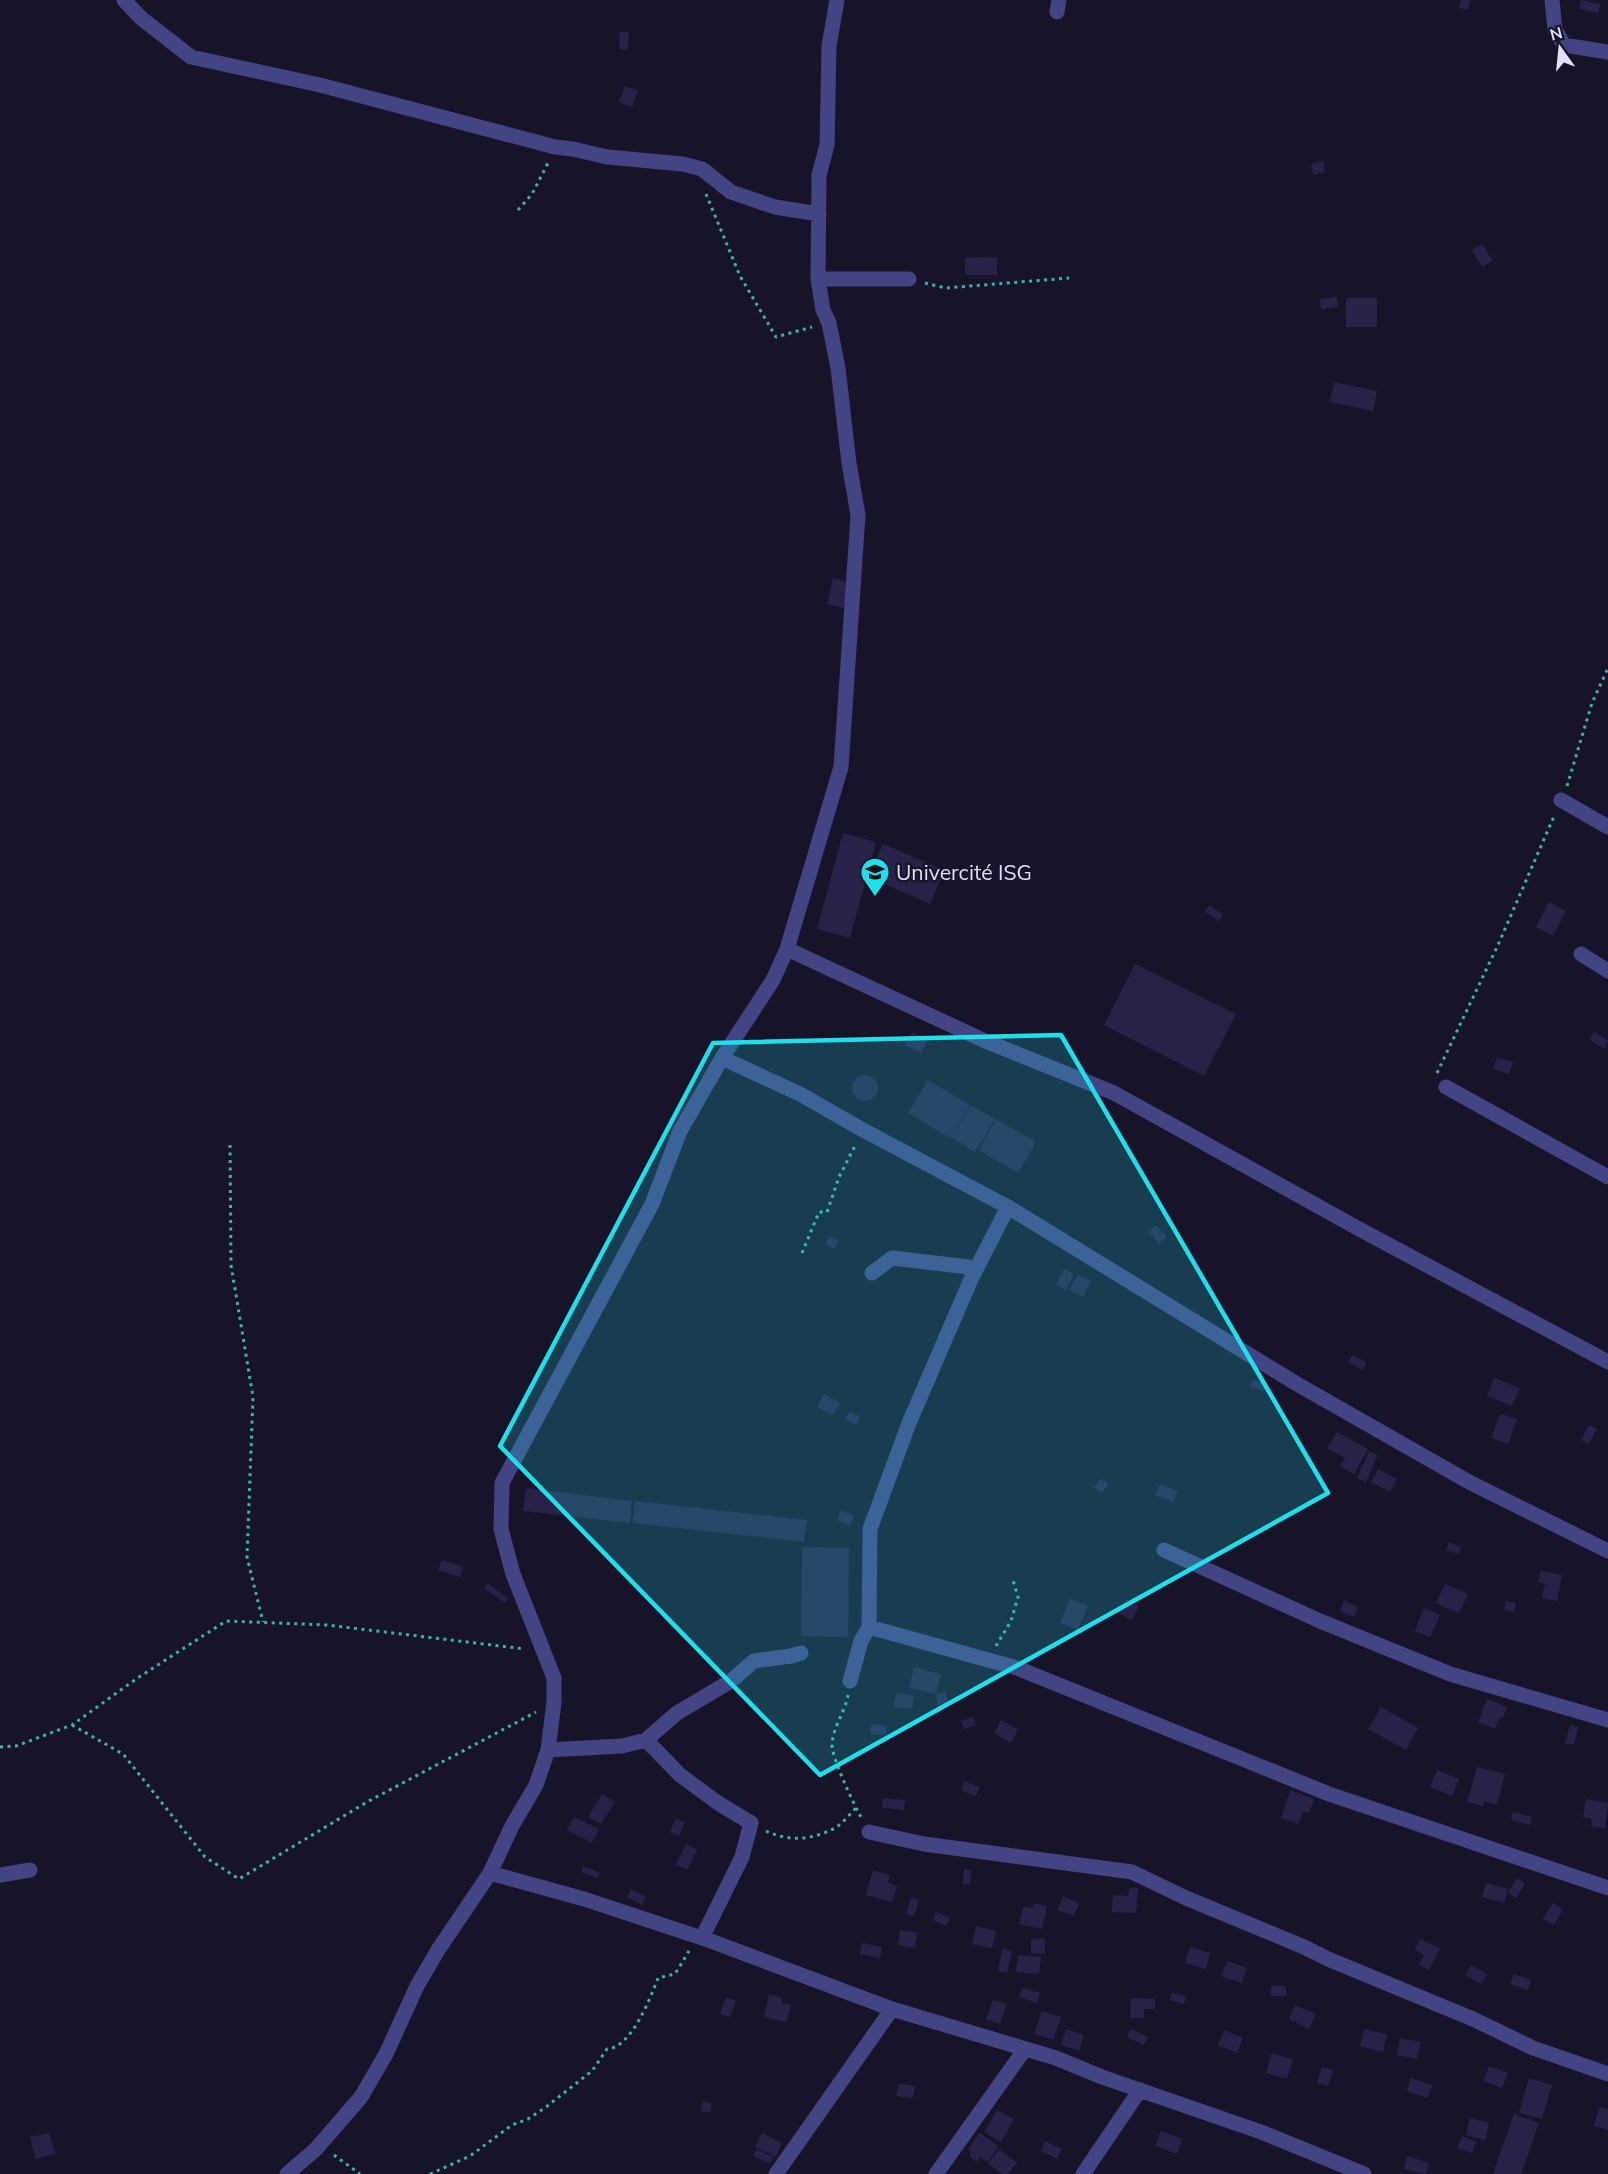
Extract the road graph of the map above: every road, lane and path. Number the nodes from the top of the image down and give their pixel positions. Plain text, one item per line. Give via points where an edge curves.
1 (123, 0) edge
2 (837, 0) edge
3 (1552, 0) edge
4 (1608, 52) edge
5 (555, 147) junction
6 (702, 169) junction
7 (518, 210) dead end
8 (819, 213) junction
9 (1069, 278) dead end
10 (818, 279) junction
11 (909, 279) joint
12 (829, 323) junction
13 (1608, 668) edge
14 (1561, 800) junction
15 (1608, 827) edge
16 (787, 949) junction
17 (1581, 954) dead end
18 (1608, 971) edge
19 (722, 1058) junction
20 (1446, 1087) joint
21 (863, 1130) junction
22 (230, 1145) dead end
23 (1608, 1177) edge
24 (1008, 1207) junction
25 (802, 1253) dead end
26 (977, 1268) junction
27 (872, 1273) dead end
28 (1608, 1362) edge
29 (1164, 1550) dead end
30 (1608, 1551) edge
31 (1012, 1576) dead end
32 (263, 1622) junction
33 (869, 1627) junction
34 (542, 1651) junction
35 (801, 1653) dead end
36 (988, 1661) junction
37 (850, 1681) joint
38 (554, 1702) junction
39 (1608, 1720) edge
40 (72, 1725) junction
41 (646, 1740) junction
42 (0, 1747) edge
43 (548, 1750) junction
44 (856, 1808) junction
45 (752, 1823) junction
46 (869, 1832) joint
47 (30, 1870) dead end
48 (490, 1873) junction
49 (0, 1875) edge
50 (1608, 1888) edge
51 (699, 1937) junction
52 (892, 2009) junction
53 (1025, 2049) junction
54 (1608, 2074) edge
55 (1140, 2090) junction
56 (320, 2145) junction
57 (287, 2174) edge
58 (360, 2174) edge
59 (430, 2174) edge
60 (776, 2174) edge
61 (936, 2174) edge
62 (1083, 2174) edge
63 (1364, 2174) edge

1 - 5 street via 191,57 320,85
2 - 8 street via 829,46 827,145 819,175
3 - 4 street via 1556,30 1564,45
5 - 6 street
5 - 7 path via 532,194
6 - 8 street via 731,192 775,207
6 - 12 path via 707,199 740,276 776,337
8 - 10 street
9 - 11 path via 946,288
10 - 11 street
10 - 12 street
12 - 16 street via 858,515 841,766
13 - 14 path
14 - 15 street
14 - 20 path via 1435,1078
16 - 19 street via 773,980
16 - 28 street via 983,1040 1113,1093
17 - 18 street
19 - 21 street via 800,1094
19 - 34 street via 680,1131 652,1204 502,1483 501,1529
20 - 23 street
21 - 24 street
21 - 25 path via 838,1177 827,1212 819,1212
22 - 32 path via 231,1265 253,1397 247,1557
24 - 26 street
24 - 30 street via 1317,1396 1469,1482
26 - 27 street via 892,1258
26 - 33 street via 909,1423 870,1529
29 - 39 street via 1320,1621 1450,1674
31 - 36 path via 1018,1597 1011,1621
32 - 34 path via 327,1625
32 - 40 path via 226,1621
33 - 36 street
33 - 37 street
34 - 38 street via 554,1678
35 - 41 street via 754,1661 731,1681 677,1713
36 - 50 street via 1017,1668 1329,1794
37 - 44 path via 846,1708 831,1746
38 - 40 path via 367,1803 239,1879 205,1857 123,1754
38 - 43 street
40 - 42 path via 16,1746
41 - 43 street via 622,1746
41 - 45 street via 680,1775
43 - 48 street via 536,1785
44 - 45 path via 836,1827 808,1838 781,1838
44 - 46 path
45 - 51 street via 742,1857
46 - 54 street via 924,1844 1132,1872 1533,2048
47 - 49 street
48 - 51 street
48 - 56 street via 417,1986 361,2097
51 - 52 street
51 - 59 path via 675,1974 658,1978 629,2037 615,2049 607,2049 592,2071 546,2107 512,2125 470,2156
52 - 53 street
52 - 60 street
53 - 55 street
53 - 61 street
55 - 62 street
55 - 63 street via 1261,2132
56 - 57 street
56 - 58 path

